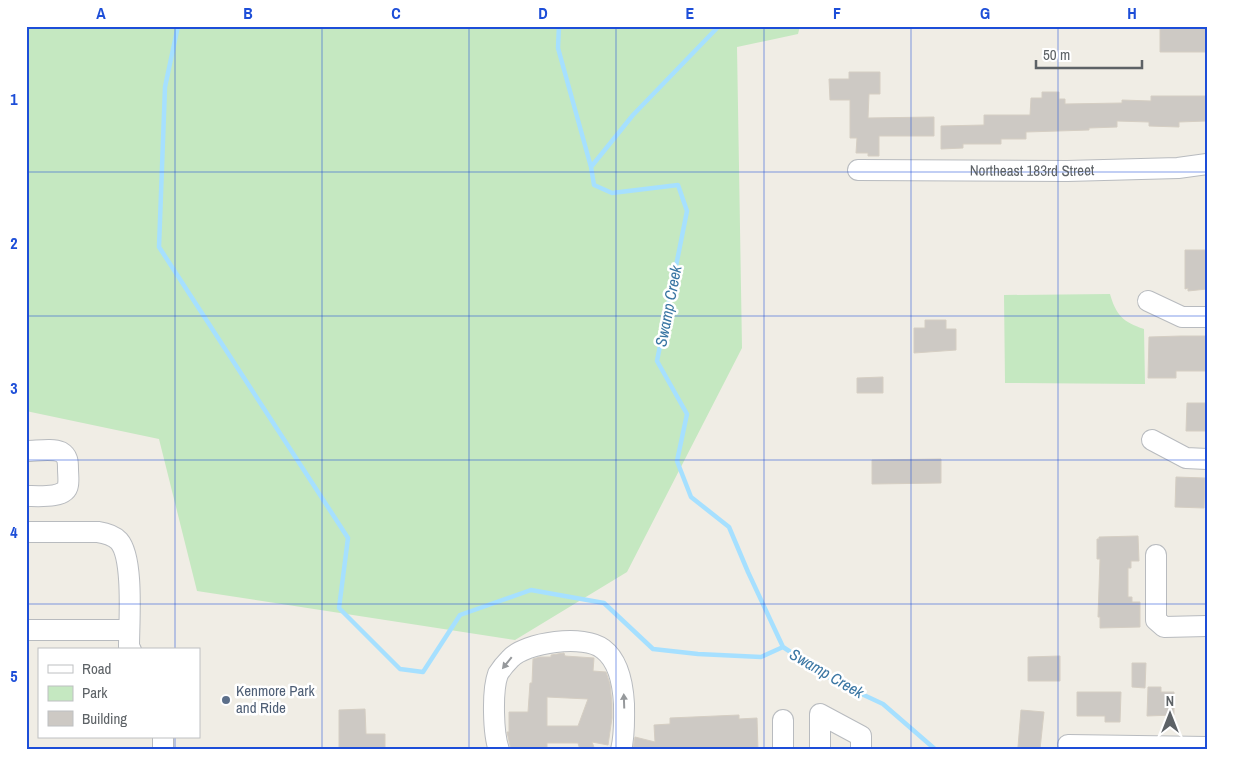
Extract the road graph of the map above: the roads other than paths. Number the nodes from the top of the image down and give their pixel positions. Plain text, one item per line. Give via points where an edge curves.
1 (1207, 164) edge
2 (858, 170) dead end
3 (1148, 302) dead end
4 (1207, 317) edge
5 (1152, 440) dead end
6 (26, 451) edge
7 (1207, 459) edge
8 (26, 496) edge
9 (26, 532) edge
10 (1156, 555) dead end
11 (1207, 626) edge
12 (26, 630) edge
13 (129, 630) junction
14 (130, 648) edge
15 (783, 720) dead end
16 (1068, 745) dead end
17 (1207, 747) edge
18 (499, 750) edge
19 (621, 750) edge
20 (783, 750) edge
21 (820, 750) edge
22 (861, 750) edge

1 - 2 street, Northeast 183rd Street via 1178,168 1067,171
3 - 4 street via 1182,317
5 - 7 street via 1186,458
6 - 8 street via 59,451 67,457 68,464 68,485 64,492 54,496
9 - 13 street via 98,532 118,540 128,564
10 - 11 street via 1156,620 1164,626
12 - 13 street
13 - 14 street
15 - 20 street
16 - 17 street
19 -> 18 street via 623,685 614,662 603,648 587,642 563,640 536,645 511,657 498,674 494,722
21 - 22 street via 820,714 861,736

